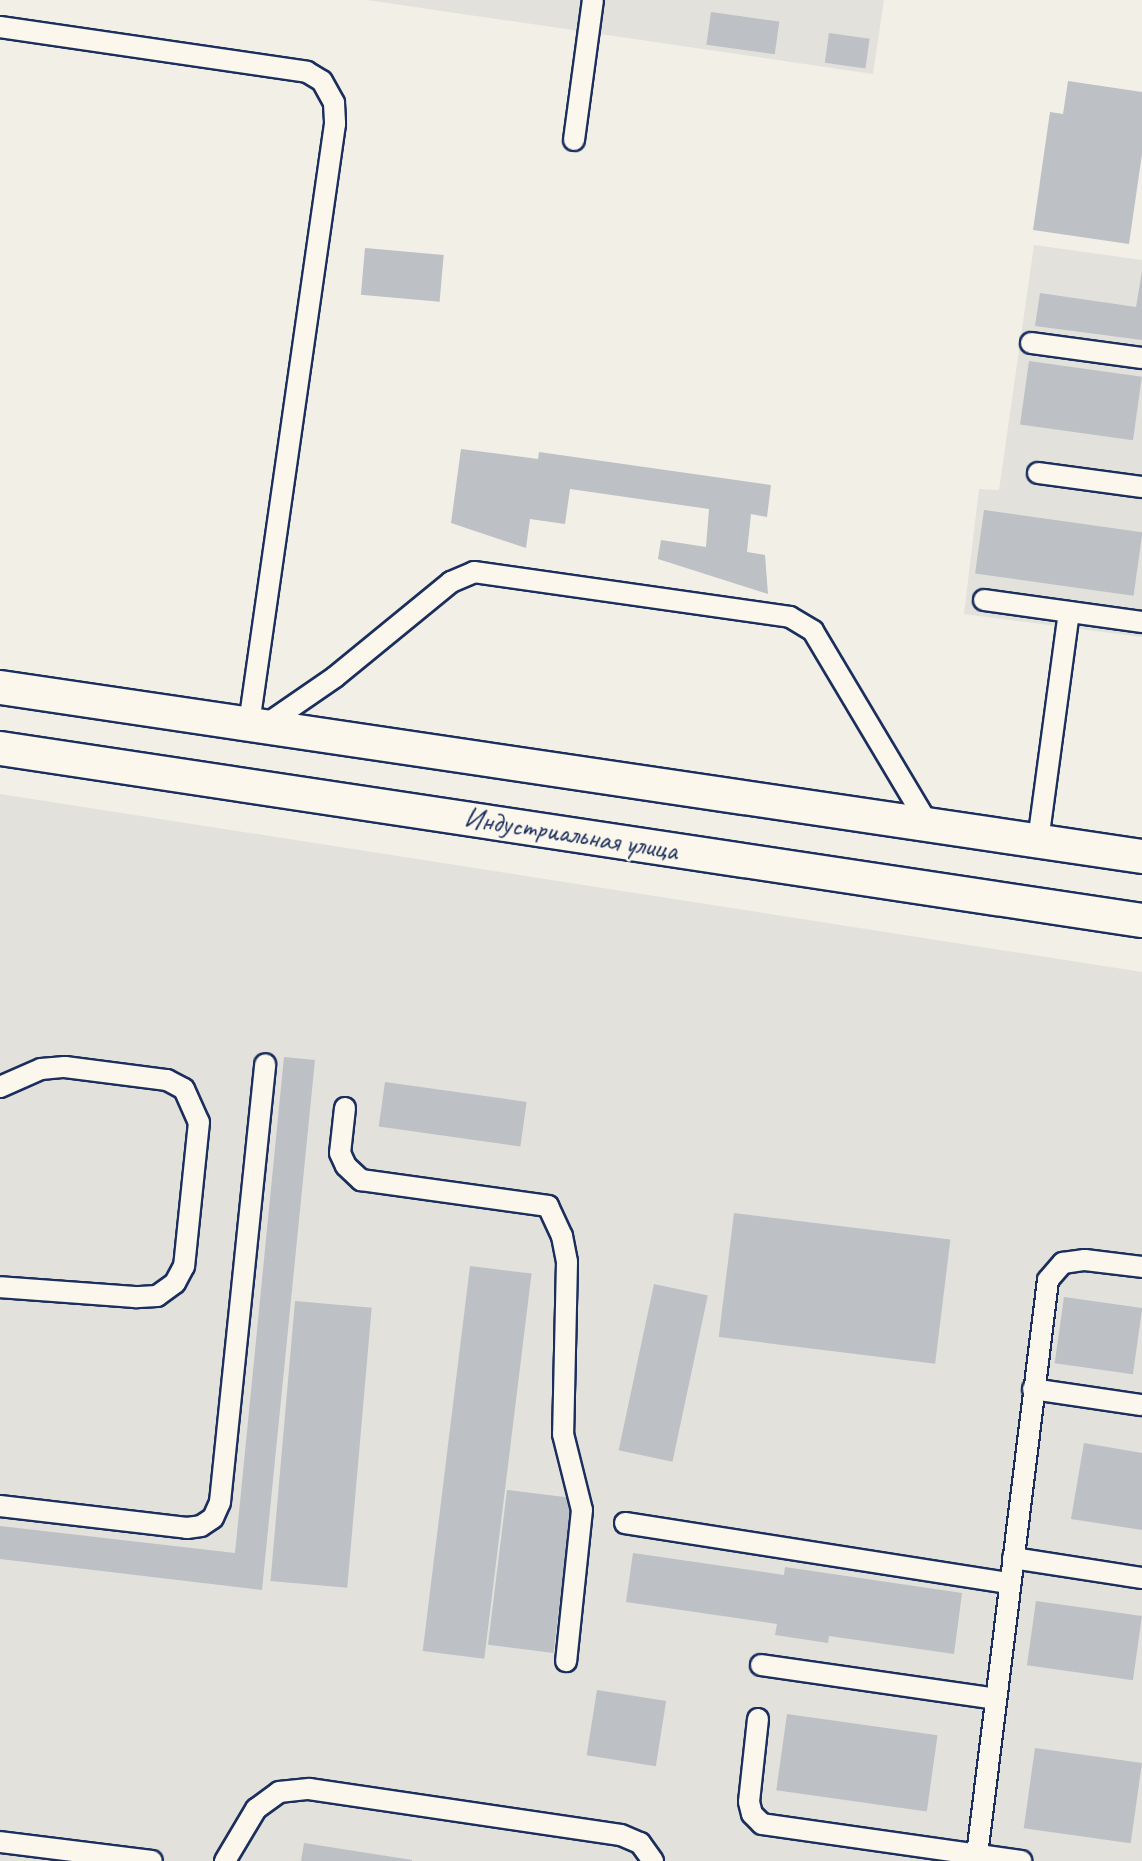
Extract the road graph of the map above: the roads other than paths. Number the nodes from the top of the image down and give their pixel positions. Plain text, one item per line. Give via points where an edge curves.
1 (593, 0) edge
2 (0, 27) edge
3 (574, 140) dead end
4 (1031, 343) dead end
5 (1142, 358) edge
6 (1038, 473) dead end
7 (1142, 487) edge
8 (984, 600) dead end
9 (1069, 612) junction
10 (1142, 622) edge
11 (0, 687) edge
12 (256, 725) junction
13 (0, 748) edge
14 (928, 824) junction
15 (1038, 841) junction
16 (1142, 856) edge
17 (1142, 920) edge
18 (265, 1064) dead end
19 (0, 1087) edge
20 (345, 1108) dead end
21 (1142, 1267) edge
22 (0, 1287) edge
23 (1033, 1389) junction
24 (1142, 1406) edge
25 (0, 1506) edge
26 (625, 1523) dead end
27 (1013, 1558) junction
28 (1142, 1578) edge
29 (1010, 1583) junction
30 (566, 1661) dead end
31 (761, 1665) dead end
32 (996, 1699) junction
33 (758, 1719) dead end
34 (0, 1842) edge
35 (977, 1855) junction
36 (152, 1861) edge
37 (225, 1861) edge
38 (653, 1861) edge
39 (1021, 1861) edge

1 - 3 lane
2 - 12 lane via 307,72 322,81 334,103
4 - 5 lane
6 - 7 lane
8 - 9 lane
9 - 10 lane
9 - 15 lane
11 - 12 main road
12 - 14 main road
12 - 14 lane via 326,684 451,582 474,572 790,617 813,631
13 - 17 main road, Индустриальная улица
14 - 15 main road
15 - 16 main road
18 - 25 lane via 220,1502 213,1518 201,1526 187,1528
19 - 22 lane via 41,1069 65,1066 167,1080 184,1089 198,1122 184,1266 175,1283 157,1296 135,1297
20 - 30 lane via 340,1152 346,1166 362,1180 548,1206 562,1236 567,1262 563,1434 582,1510
21 - 23 lane via 1085,1260 1063,1263 1048,1280
23 - 24 lane
23 - 27 lane
26 - 29 lane
27 - 28 lane
27 - 29 lane
29 - 32 lane
31 - 32 lane
32 - 35 lane
33 - 35 lane via 749,1802 752,1814 762,1824
34 - 36 lane
35 - 39 lane
37 - 38 lane via 256,1809 279,1792 309,1789 621,1834 640,1843

